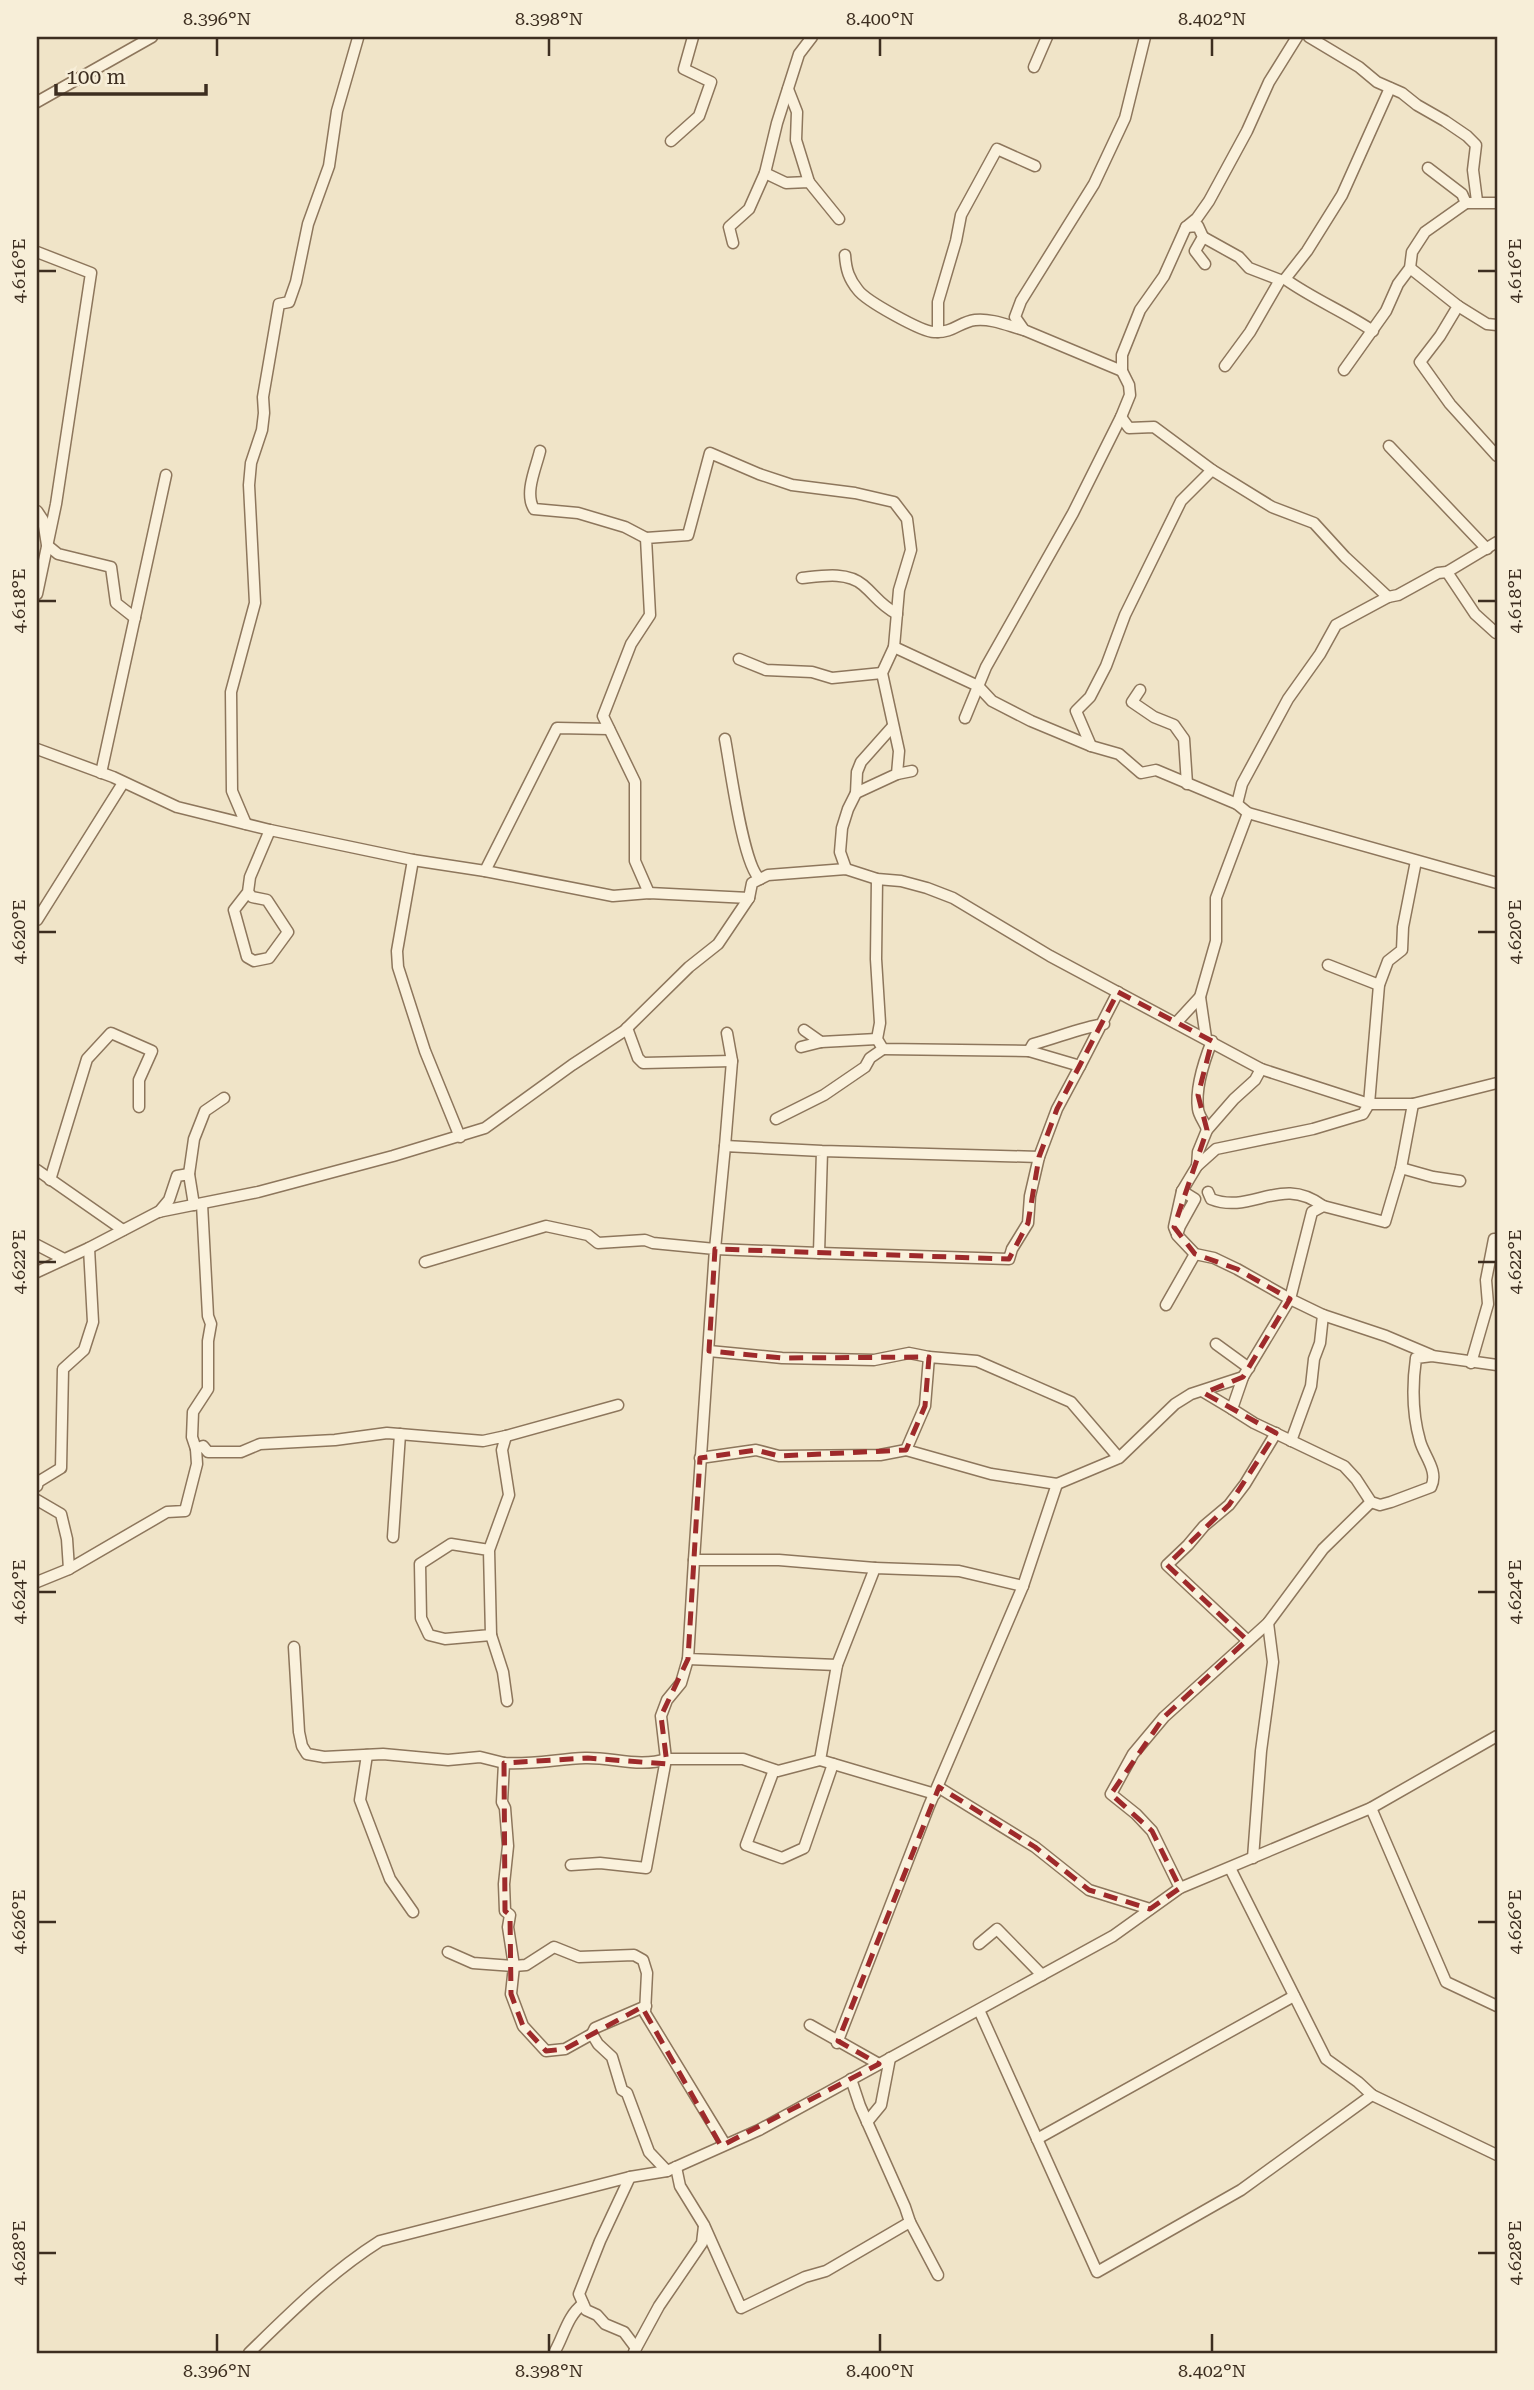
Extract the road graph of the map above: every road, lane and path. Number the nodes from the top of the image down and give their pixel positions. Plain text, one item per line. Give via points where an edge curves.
1 (152, 37) edge
2 (693, 37) edge
3 (813, 37) edge
4 (1047, 37) edge
5 (1145, 37) edge
6 (1297, 37) edge
7 (1309, 37) edge
8 (358, 38) edge
9 (1034, 67) dead end
10 (1390, 88) junction
11 (788, 89) junction
12 (37, 102) edge
13 (671, 141) dead end
14 (1035, 166) dead end
15 (1427, 168) dead end
16 (765, 173) junction
17 (809, 182) junction
18 (1477, 201) junction
19 (1466, 203) junction
20 (1497, 203) edge
21 (839, 219) dead end
22 (1186, 227) junction
23 (1203, 237) junction
24 (733, 243) dead end
25 (37, 252) edge
26 (845, 256) dead end
27 (1205, 264) dead end
28 (1410, 268) junction
29 (1283, 280) junction
30 (1458, 306) junction
31 (1497, 325) edge
32 (1024, 330) junction
33 (1373, 331) junction
34 (938, 332) junction
35 (1225, 366) dead end
36 (1344, 370) dead end
37 (1122, 371) junction
38 (1121, 417) junction
39 (1389, 446) dead end
40 (540, 451) dead end
41 (1497, 456) edge
42 (1212, 470) junction
43 (166, 475) dead end
44 (37, 511) edge
45 (646, 538) junction
46 (1497, 542) edge
47 (47, 545) junction
48 (1487, 549) junction
49 (1447, 572) junction
50 (802, 578) dead end
51 (37, 594) edge
52 (1388, 597) junction
53 (897, 614) junction
54 (135, 618) junction
55 (1496, 633) edge
56 (894, 646) junction
57 (739, 659) dead end
58 (882, 673) junction
59 (978, 686) junction
60 (1140, 690) dead end
61 (965, 718) dead end
62 (893, 726) junction
63 (609, 729) junction
64 (725, 739) dead end
65 (1091, 746) junction
66 (37, 749) edge
67 (912, 771) dead end
68 (100, 773) junction
69 (897, 774) junction
70 (123, 783) junction
71 (1187, 784) junction
72 (856, 793) junction
73 (1237, 804) junction
74 (1248, 813) junction
75 (246, 824) junction
76 (270, 831) junction
77 (414, 860) junction
78 (1416, 861) junction
79 (846, 869) junction
80 (485, 871) junction
81 (760, 879) junction
82 (877, 879) junction
83 (1497, 883) edge
84 (248, 892) junction
85 (649, 893) junction
86 (749, 898) junction
87 (37, 920) edge
88 (1328, 965) dead end
89 (1379, 985) junction
90 (1118, 992) junction
91 (1200, 997) junction
92 (1176, 1023) junction
93 (1104, 1024) junction
94 (626, 1028) junction
95 (804, 1030) dead end
96 (727, 1033) dead end
97 (877, 1039) junction
98 (1209, 1040) junction
99 (821, 1042) junction
100 (801, 1047) dead end
101 (883, 1049) junction
102 (1028, 1051) junction
103 (732, 1061) junction
104 (1080, 1066) junction
105 (1261, 1069) junction
106 (1497, 1083) edge
107 (223, 1098) dead end
108 (1368, 1104) junction
109 (1413, 1104) junction
110 (139, 1107) dead end
111 (776, 1119) dead end
112 (1207, 1130) junction
113 (460, 1137) junction
114 (725, 1146) junction
115 (822, 1151) junction
116 (1039, 1157) junction
117 (1197, 1166) junction
118 (1401, 1168) junction
119 (37, 1170) edge
120 (189, 1174) junction
121 (50, 1180) junction
122 (1460, 1181) dead end
123 (1208, 1192) dead end
124 (198, 1205) junction
125 (1323, 1206) junction
126 (158, 1212) junction
127 (123, 1230) junction
128 (1494, 1239) dead end
129 (37, 1245) edge
130 (89, 1248) junction
131 (715, 1249) junction
132 (819, 1253) junction
133 (1195, 1254) junction
134 (64, 1259) junction
135 (425, 1262) dead end
136 (37, 1272) edge
137 (1290, 1300) junction
138 (1166, 1305) dead end
139 (1323, 1314) junction
140 (1216, 1344) dead end
141 (709, 1351) junction
142 (1432, 1356) junction
143 (929, 1357) junction
144 (1471, 1363) junction
145 (1497, 1365) edge
146 (1246, 1373) junction
147 (1202, 1391) junction
148 (618, 1405) dead end
149 (1232, 1409) junction
150 (1276, 1433) junction
151 (400, 1434) junction
152 (506, 1436) junction
153 (1291, 1441) junction
154 (196, 1449) junction
155 (906, 1450) junction
156 (700, 1458) junction
157 (1119, 1458) junction
158 (1057, 1484) junction
159 (37, 1486) edge
160 (37, 1500) edge
161 (1371, 1502) junction
162 (393, 1537) dead end
163 (489, 1550) junction
164 (694, 1560) junction
165 (875, 1568) junction
166 (69, 1569) junction
167 (37, 1582) edge
168 (1023, 1586) junction
169 (1268, 1623) junction
170 (491, 1635) junction
171 (1247, 1640) junction
172 (294, 1647) dead end
173 (688, 1659) junction
174 (837, 1665) junction
175 (508, 1701) dead end
176 (1497, 1735) edge
177 (367, 1755) junction
178 (666, 1759) junction
179 (820, 1760) junction
180 (504, 1763) junction
181 (833, 1764) junction
182 (774, 1770) junction
183 (937, 1791) junction
184 (1371, 1808) junction
185 (1253, 1858) junction
186 (571, 1865) dead end
187 (1230, 1868) junction
188 (1180, 1888) junction
189 (1150, 1909) junction
190 (413, 1912) dead end
191 (979, 1944) dead end
192 (448, 1952) dead end
193 (514, 1966) junction
194 (1042, 1975) junction
195 (1294, 1996) junction
196 (646, 2006) junction
197 (1497, 2006) edge
198 (979, 2010) junction
199 (810, 2025) dead end
200 (592, 2034) junction
201 (838, 2042) junction
202 (890, 2058) junction
203 (879, 2064) junction
204 (851, 2079) junction
205 (1371, 2095) junction
206 (867, 2122) junction
207 (1037, 2139) junction
208 (721, 2146) junction
209 (1497, 2155) edge
210 (672, 2169) junction
211 (630, 2177) junction
212 (910, 2222) junction
213 (704, 2225) junction
214 (938, 2275) dead end
215 (583, 2304) junction
216 (635, 2351) edge
217 (249, 2353) edge
218 (554, 2353) edge

1 - 12 street
2 - 13 street via 684,69 711,82 699,116
3 - 11 street via 799,54
4 - 9 street
5 - 32 street via 1125,118 1094,184 1018,309 1015,317
6 - 22 street via 1209,201
7 - 10 street
8 - 75 street via 296,282 289,302 279,304 262,397 262,430 251,463 249,516 255,603 230,692 232,791
10 - 18 street via 1476,145
10 - 29 street via 1342,195
11 - 16 street
11 - 17 street via 797,112 796,140
14 - 34 street via 997,149 961,215 938,302
15 - 19 street via 1462,194
16 - 17 street via 786,183
16 - 24 street via 750,209 729,227
17 - 21 street
18 - 19 street
18 - 20 street
19 - 28 street via 1425,233 1412,252
22 - 23 street via 1198,226
22 - 37 street via 1164,276 1140,310 1122,355
23 - 27 street via 1195,251
23 - 29 street via 1240,257 1249,268
25 - 47 street via 90,274
26 - 34 street via 846,273 863,296 925,330
28 - 30 street
28 - 33 street
29 - 33 street
29 - 35 street
30 - 31 street
30 - 41 street via 1420,362
32 - 34 street via 976,320
32 - 37 street
33 - 36 street
37 - 38 street via 1130,395
38 - 42 street via 1129,428 1154,427
38 - 59 street
39 - 48 street
40 - 45 street via 530,491 534,509 578,513
42 - 52 street via 1272,507 1314,523
42 - 65 street via 1181,501 1125,615 1106,666 1090,697 1076,711
43 - 54 street
44 - 47 street
45 - 53 street via 688,535 710,453 792,485 894,502 907,519 911,550 898,590
45 - 63 street via 650,615 631,644 603,716
46 - 48 street
47 - 51 street
47 - 54 street via 58,554 111,567 116,603
48 - 49 street
49 - 52 street
49 - 55 street via 1475,614
50 - 53 street via 834,574 861,583 880,605
52 - 73 street via 1336,625 1288,699 1242,784
53 - 56 street
54 - 68 street
56 - 58 street
56 - 59 street
57 - 58 street via 766,670 812,672 832,678
58 - 62 street
59 - 61 street
59 - 65 street via 992,701 1031,722
60 - 71 street via 1132,702 1174,725 1184,739
62 - 69 street via 899,751
62 - 72 street via 860,762
63 - 80 street via 556,728
63 - 85 street via 635,782 635,861
64 - 81 street via 741,796 745,850 753,874
65 - 71 street via 1119,754 1141,773 1156,770
66 - 68 street
67 - 69 street
68 - 70 street
69 - 72 street
70 - 75 street via 177,807
70 - 87 street
71 - 73 street
72 - 79 street via 842,828 840,852
73 - 74 street
74 - 78 street
74 - 91 street via 1216,898 1216,941
75 - 76 street
76 - 77 street
76 - 84 street
77 - 80 street
77 - 113 street via 398,967
78 - 83 street
78 - 89 street via 1402,950 1388,961
79 - 81 street
79 - 82 street
80 - 85 street via 613,896
81 - 86 street via 752,883
82 - 90 street via 901,881 953,898
82 - 97 street
84 - 84 street via 267,901 288,932 269,958 254,961 247,957 234,910
85 - 86 street
86 - 94 street via 718,944
88 - 89 street
89 - 108 street
90 - 92 street
90 - 93 street
91 - 92 street
91 - 98 street
92 - 98 street
93 - 102 street via 1081,1027
93 - 104 street
94 - 103 street via 643,1063
94 - 113 street via 485,1128
95 - 99 street
96 - 103 street
97 - 99 street
97 - 101 street
98 - 105 street
98 - 112 street via 1198,1095
99 - 100 street
101 - 102 street
101 - 111 street via 824,1094
102 - 104 street
103 - 114 street
104 - 116 street
105 - 108 street
105 - 112 street
106 - 109 street
107 - 120 street via 205,1111 194,1139
108 - 109 street
108 - 117 street via 1363,1114 1341,1121 1216,1149
109 - 118 street
110 - 121 street via 139,1080 152,1051 111,1033 87,1059
112 - 117 street
113 - 124 street
114 - 115 street
114 - 131 street
115 - 116 street
115 - 132 street
116 - 132 street via 1028,1223 1009,1259
117 - 133 street via 1182,1191 1195,1199 1177,1235
118 - 122 street
118 - 125 street via 1385,1222
119 - 121 street
120 - 124 street
120 - 126 street via 177,1176 169,1200
121 - 127 street
123 - 125 street via 1221,1203 1279,1193
124 - 126 street
124 - 154 street via 211,1324 208,1389 193,1412
125 - 137 street via 1312,1212
126 - 127 street
127 - 130 street
128 - 144 street via 1486,1280 1488,1304
129 - 134 street
130 - 134 street
130 - 159 street via 93,1322 84,1350 63,1369 61,1468
131 - 132 street
131 - 135 street via 645,1240 598,1243 588,1235 546,1226
131 - 141 street
133 - 137 street via 1214,1258
133 - 138 street
134 - 136 street
137 - 139 street
137 - 146 street
139 - 142 street
139 - 153 street via 1311,1386
140 - 146 street
141 - 143 street via 782,1358 874,1360 909,1353
141 - 156 street
142 - 144 street
142 - 161 street via 1416,1358 1412,1381 1420,1441 1434,1480 1431,1487 1391,1502
143 - 155 street via 925,1406
143 - 157 street via 977,1361 1071,1402
144 - 145 street
146 - 147 street
146 - 149 street
147 - 149 street
147 - 157 street via 1175,1404
148 - 152 street
149 - 150 street
150 - 153 street
150 - 171 street via 1229,1505 1167,1564
151 - 152 street via 483,1441
151 - 154 street via 260,1444 242,1452
151 - 162 street
152 - 163 street via 502,1450 509,1495
153 - 161 street via 1344,1466
154 - 166 street via 186,1511 167,1512
155 - 156 street via 880,1455 779,1456 756,1450
155 - 158 street via 991,1474
156 - 164 street
157 - 158 street
158 - 168 street
160 - 166 street via 61,1514
161 - 169 street via 1323,1549
163 - 170 street
163 - 170 street via 451,1544 420,1564 421,1618 429,1634 445,1639
164 - 165 street via 779,1560
164 - 173 street
165 - 168 street via 959,1571
165 - 174 street
166 - 167 street
168 - 183 street
169 - 171 street
169 - 185 street via 1273,1662
170 - 175 street
171 - 188 street via 1164,1717 1133,1754 1111,1794 1152,1831
172 - 177 street via 299,1732 307,1754
173 - 174 street
173 - 178 street via 681,1684 661,1716
174 - 179 street
176 - 184 street
177 - 180 street via 449,1760 480,1757
177 - 190 street via 360,1800 390,1879
178 - 180 street via 654,1763 588,1758
178 - 182 street via 743,1759
178 - 186 street via 646,1868
179 - 181 street
179 - 182 street
180 - 193 street via 505,1911 510,1915
181 - 182 street via 804,1848 782,1858 746,1845
181 - 183 street
183 - 189 street via 1035,1847 1089,1890
183 - 201 street
184 - 185 street
184 - 197 street via 1446,1982
185 - 187 street
187 - 188 street
187 - 195 street
188 - 189 street
189 - 194 street via 1113,1936
191 - 194 street via 997,1929
192 - 193 street via 473,1963
193 - 196 street via 526,1965 554,1948 579,1957 634,1955 643,1959 647,1973
193 - 200 street via 512,1994 523,2026 546,2051 565,2049
194 - 198 street
195 - 205 street via 1326,2059
195 - 207 street
196 - 200 street via 594,2028
196 - 208 street via 645,2012 723,2141
198 - 202 street
198 - 207 street
199 - 201 street
200 - 210 street via 612,2057 649,2152
201 - 203 street
202 - 203 street
202 - 206 street via 881,2105
203 - 204 street
204 - 206 street
204 - 208 street
205 - 207 street via 1241,2190 1097,2273
205 - 209 street
206 - 212 street
208 - 210 street
210 - 211 street
210 - 213 street
211 - 215 street via 579,2294
211 - 217 street via 380,2241 326,2279
212 - 213 street via 825,2270 741,2308
212 - 214 street
213 - 216 street via 702,2243
215 - 216 street via 605,2324 624,2332
215 - 218 street via 569,2318

